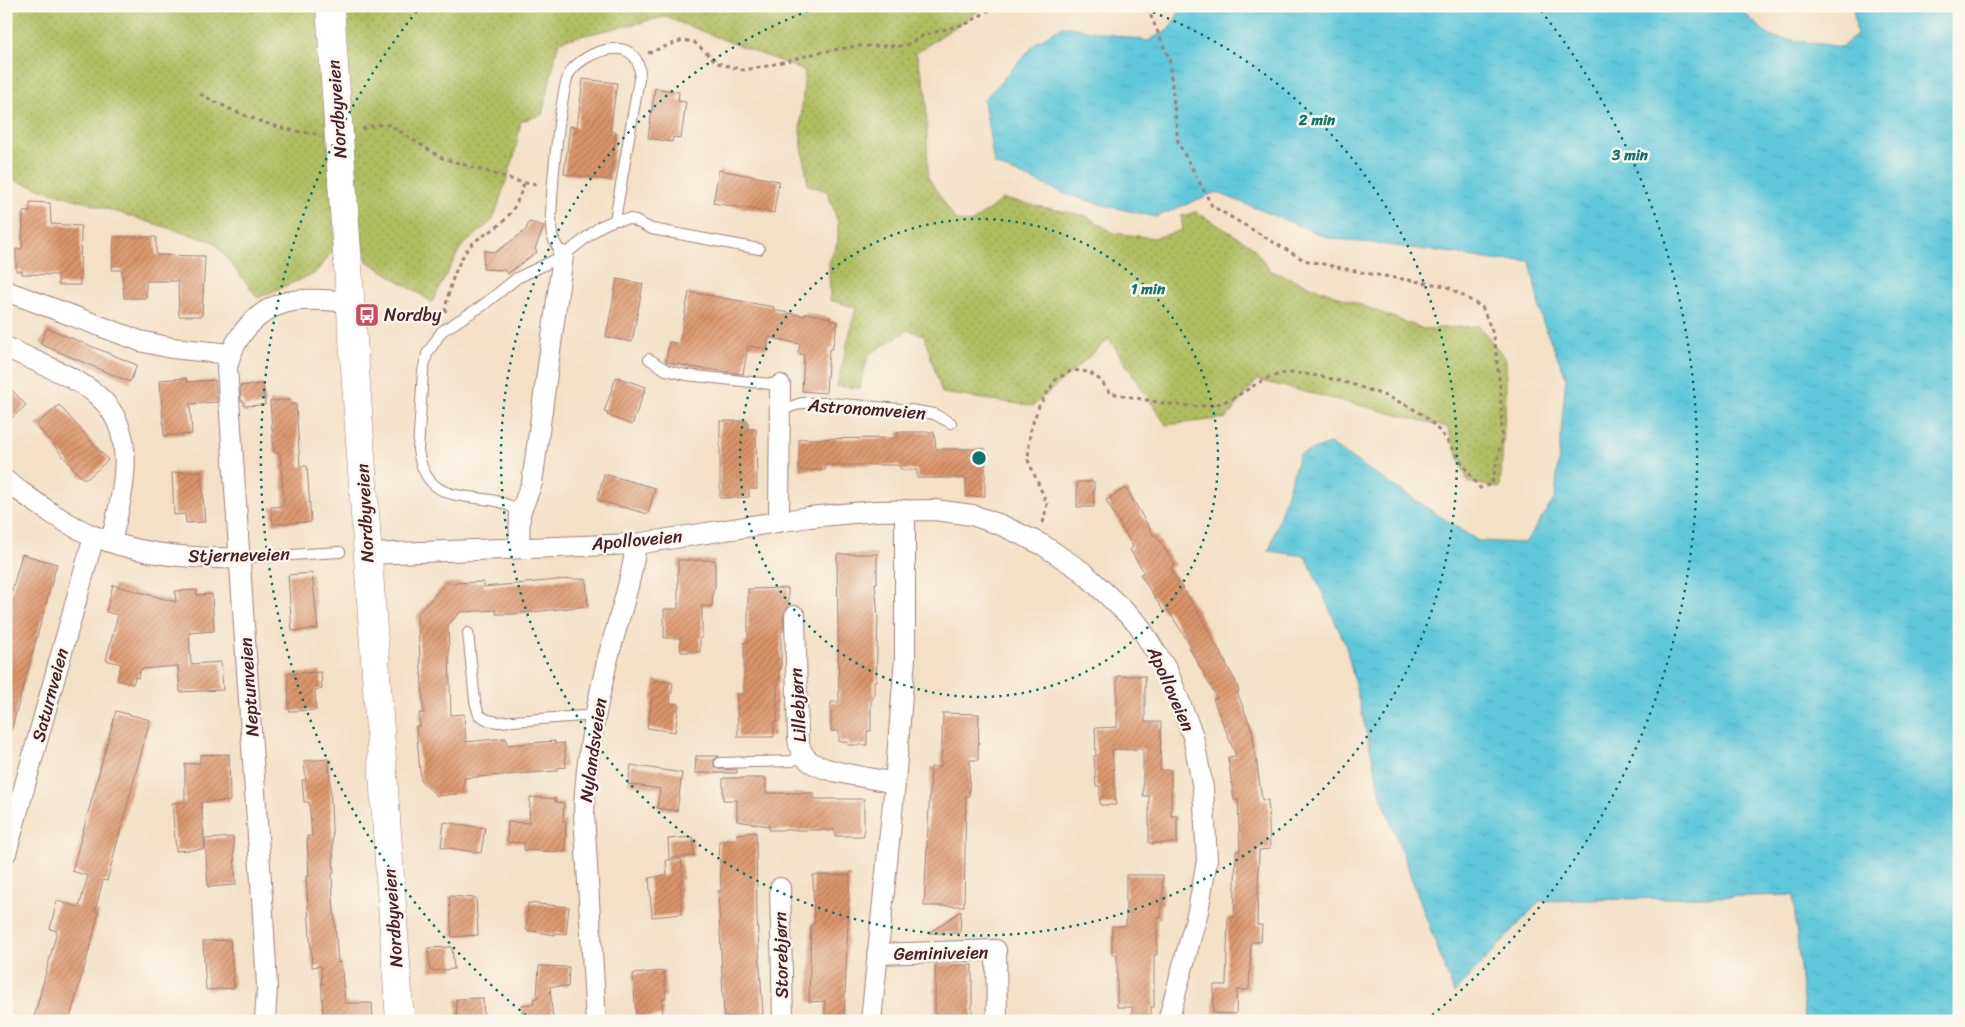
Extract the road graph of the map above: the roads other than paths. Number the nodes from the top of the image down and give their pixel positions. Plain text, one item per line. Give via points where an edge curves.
1 (330, 6) edge
2 (615, 220) junction
3 (759, 250) dead end
4 (562, 256) junction
5 (6, 291) edge
6 (351, 302) junction
7 (6, 347) edge
8 (230, 354) junction
9 (649, 359) dead end
10 (780, 385) joint
11 (781, 410) junction
12 (951, 423) dead end
13 (6, 481) edge
14 (905, 510) junction
15 (520, 513) junction
16 (779, 522) junction
17 (103, 539) junction
18 (636, 544) junction
19 (519, 547) junction
20 (340, 552) dead end
21 (368, 554) junction
22 (240, 558) junction
23 (795, 616) dead end
24 (468, 633) dead end
25 (597, 715) junction
26 (804, 755) junction
27 (720, 762) dead end
28 (895, 783) junction
29 (6, 853) edge
30 (780, 888) dead end
31 (877, 954) junction
32 (265, 1021) edge
33 (400, 1021) edge
34 (596, 1021) edge
35 (783, 1021) edge
36 (871, 1021) edge
37 (997, 1021) edge
38 (1168, 1021) edge

1 - 6 main road, Nordbyveien
2 - 3 lane via 631,219 652,229
2 - 4 lane via 601,226
2 - 4 lane via 640,63 623,50 603,49 570,73 562,94 552,236
4 - 15 street via 532,483
4 - 15 lane via 517,278 482,306 442,331 427,354 423,371 420,462 440,489 456,496 511,504
5 - 8 street via 154,345
6 - 8 street, Neptunveien via 305,300 280,305 252,322
6 - 21 main road, Nordbyveien
7 - 17 street, Saturnveien via 88,389 109,407 116,418 124,440 124,467
8 - 22 street, Neptunveien via 228,384
9 - 10 lane via 666,370 686,375
10 - 11 street
11 - 12 lane, Astronomveien via 802,403 830,403 912,410 934,414
11 - 16 street
13 - 17 street, Stjerneveien via 65,521
14 - 16 street, Apolloveien via 848,512
14 - 28 street via 905,658
14 - 38 street, Apolloveien via 953,511 972,515 1063,557 1138,624 1167,670 1193,736 1203,788 1207,860 1196,919
15 - 19 street
16 - 18 street, Apolloveien
17 - 22 street, Stjerneveien via 177,556
17 - 29 street, Saturnveien
18 - 19 street, Apolloveien
18 - 25 street, Nylandsveien via 633,569 606,667
19 - 21 street, Apolloveien
20 - 22 lane, Stjerneveien
21 - 33 main road, Nordbyveien
22 - 32 street, Neptunveien via 265,952
23 - 26 street, Lillebjørn via 798,738
24 - 25 lane via 479,715 498,722
25 - 34 street, Nylandsveien via 587,768 584,814
26 - 27 lane via 792,760
26 - 28 street, Lillebjørn via 814,764 826,768
28 - 31 street
30 - 35 street, Storebjørn
31 - 36 street
31 - 37 street, Geminiveien via 996,950

